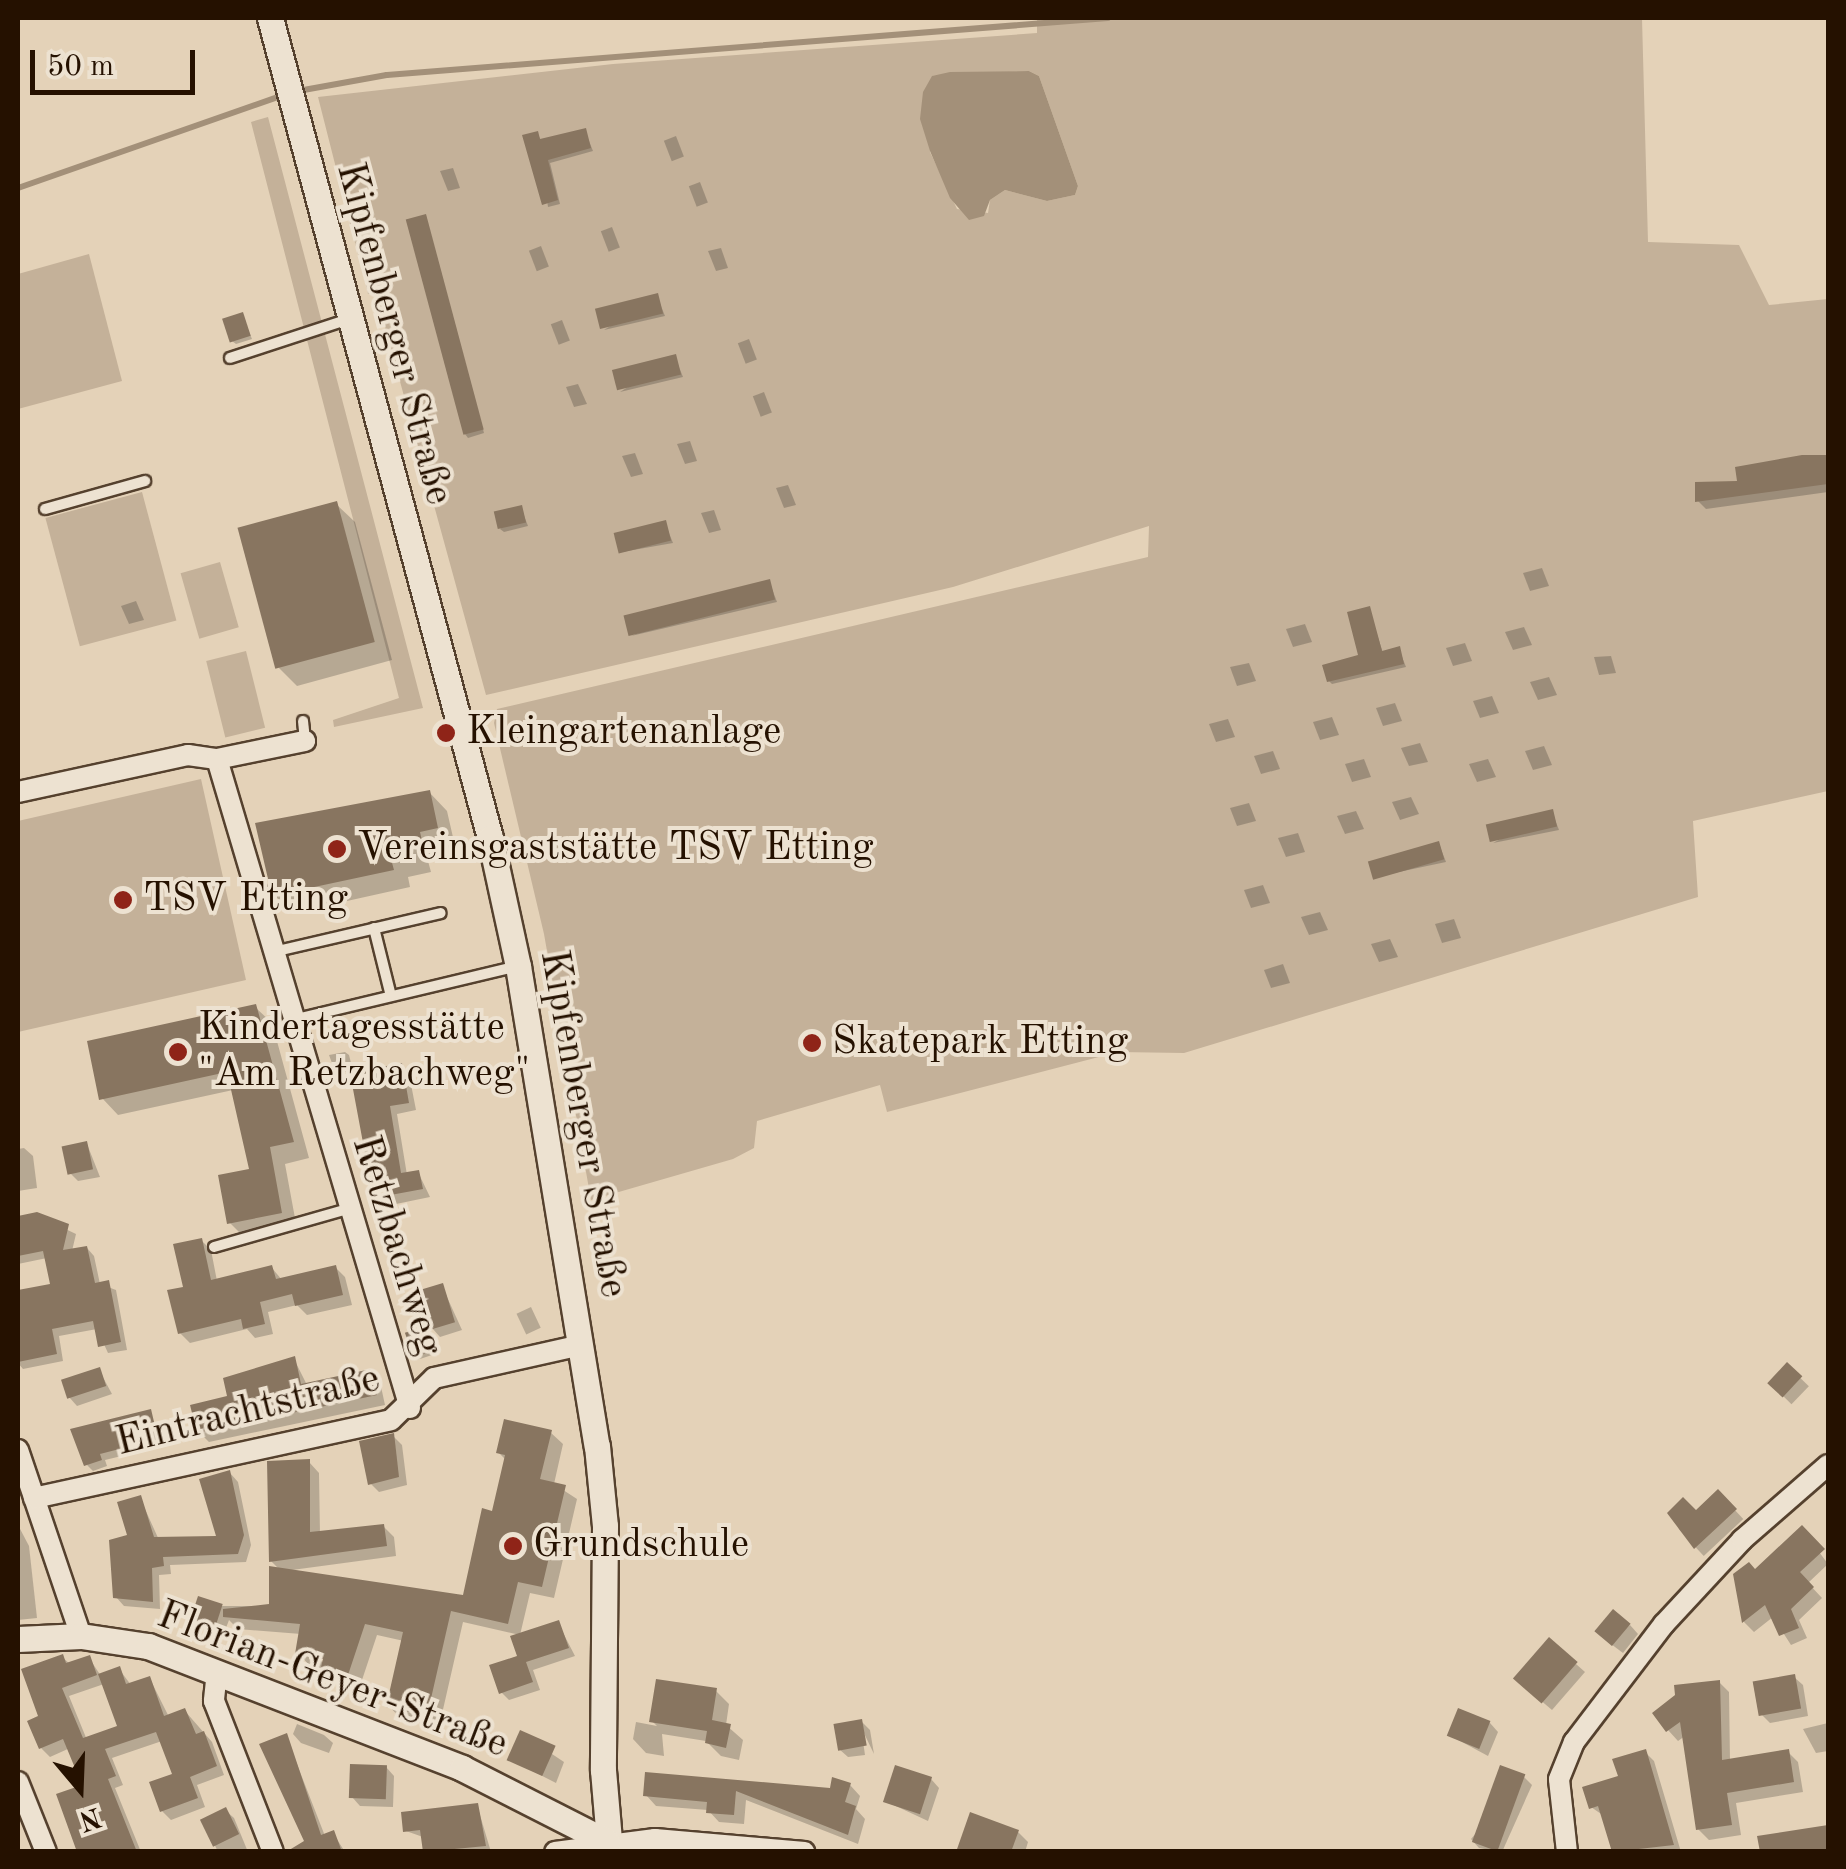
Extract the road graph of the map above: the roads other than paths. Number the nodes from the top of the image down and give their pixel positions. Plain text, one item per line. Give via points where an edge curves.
1 (270, 18) edge
2 (350, 319) junction
3 (230, 358) dead end
4 (145, 481) dead end
5 (45, 509) dead end
6 (304, 731) dead end
7 (217, 758) junction
8 (18, 792) edge
9 (440, 913) dead end
10 (374, 928) junction
11 (272, 952) junction
12 (518, 966) junction
13 (391, 996) junction
14 (291, 1020) junction
15 (346, 1209) junction
16 (214, 1247) dead end
17 (582, 1345) junction
18 (410, 1408) junction
19 (18, 1450) edge
20 (1828, 1468) edge
21 (34, 1498) junction
22 (81, 1636) junction
23 (18, 1640) edge
24 (216, 1671) junction
25 (18, 1782) edge
26 (608, 1847) edge
27 (46, 1852) edge
28 (273, 1852) edge
29 (555, 1852) edge
30 (804, 1852) edge
31 (1567, 1852) edge

1 - 2 street, Kipfenberger Straße
2 - 3 lane
2 - 12 street, Kipfenberger Straße
4 - 5 lane
6 - 7 street
7 - 8 street via 188,755
7 - 11 street, Retzbachweg
9 - 10 lane
10 - 11 lane
10 - 13 lane
11 - 14 street, Retzbachweg
12 - 13 lane
12 - 17 street, Kipfenberger Straße
13 - 14 lane
14 - 15 street, Retzbachweg
15 - 16 lane
15 - 18 street, Retzbachweg
17 - 18 street, Eintrachtstraße via 434,1378
17 - 26 street, Kipfenberger Straße via 605,1526
18 - 21 street, Eintrachtstraße via 391,1420
19 - 21 street
20 - 31 street via 1742,1540 1664,1624 1574,1742 1559,1779
21 - 22 street
22 - 23 street, Florian-Geyer-Straße
22 - 24 street, Florian-Geyer-Straße via 148,1646
24 - 26 street, Florian-Geyer-Straße via 447,1761
24 - 28 street via 214,1701
25 - 27 street
26 - 29 street
26 - 30 street via 655,1839

